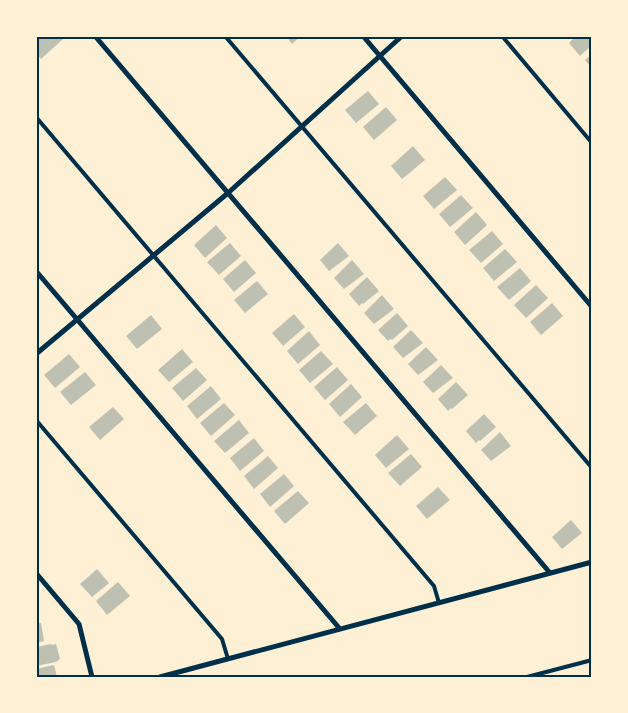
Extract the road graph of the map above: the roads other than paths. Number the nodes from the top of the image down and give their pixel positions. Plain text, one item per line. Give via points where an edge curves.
1 (95, 36) edge
2 (226, 36) edge
3 (363, 36) edge
4 (402, 36) edge
5 (502, 36) edge
6 (379, 56) junction
7 (36, 117) edge
8 (301, 126) junction
9 (592, 143) edge
10 (228, 193) junction
11 (154, 256) junction
12 (36, 271) edge
13 (592, 307) edge
14 (78, 320) junction
15 (36, 354) edge
16 (36, 420) edge
17 (592, 468) edge
18 (592, 562) edge
19 (550, 573) junction
20 (36, 574) edge
21 (439, 602) junction
22 (340, 629) junction
23 (228, 659) junction
24 (592, 660) edge
25 (92, 677) edge
26 (160, 677) edge
27 (527, 677) edge

1 - 10 street
2 - 8 lane
3 - 6 street
4 - 6 street
5 - 9 lane
6 - 8 street
6 - 13 street
7 - 11 lane
8 - 10 street
8 - 17 lane
10 - 11 street
10 - 19 street
11 - 14 street
11 - 21 lane via 434,586
12 - 14 street
14 - 15 street
14 - 22 street
16 - 23 lane via 222,639
18 - 19 street
19 - 21 street
20 - 25 street via 79,624
21 - 22 street
22 - 23 street
23 - 26 street
24 - 27 lane

